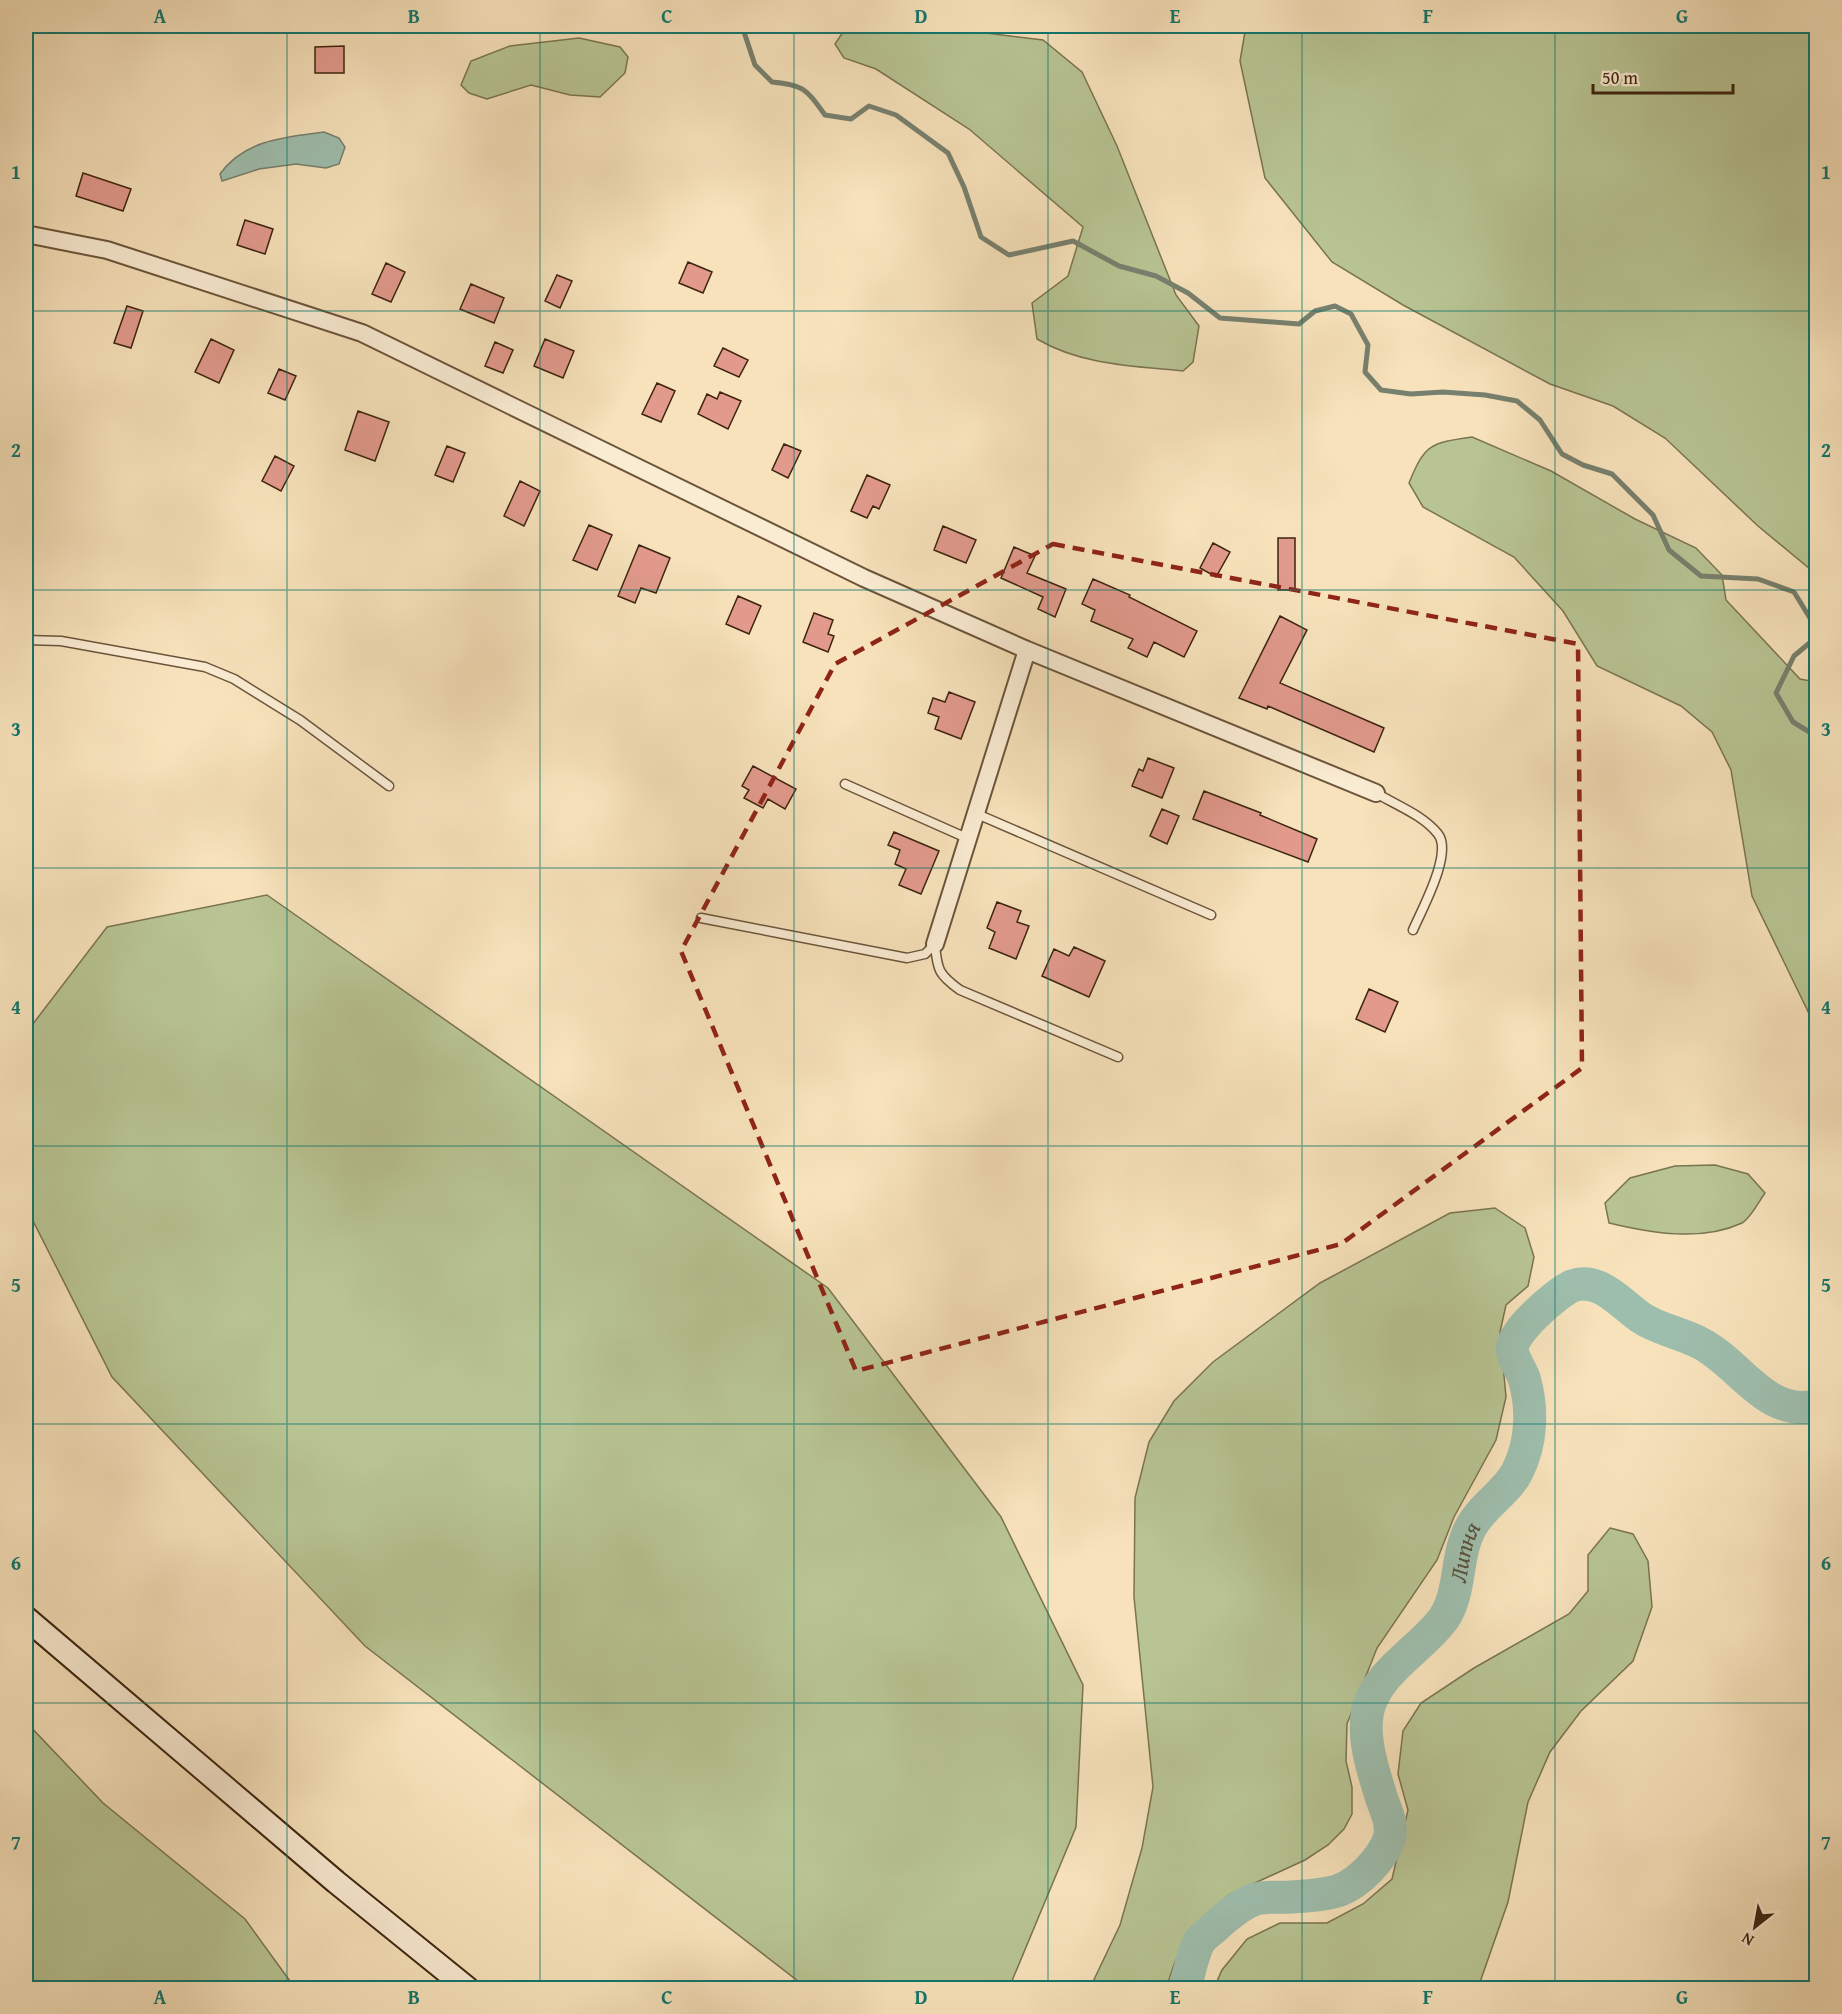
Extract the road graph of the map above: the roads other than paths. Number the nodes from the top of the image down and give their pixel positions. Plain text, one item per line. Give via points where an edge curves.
1 (26, 234) edge
2 (26, 640) edge
3 (1027, 650) junction
4 (845, 784) dead end
5 (389, 786) dead end
6 (1376, 793) joint
7 (977, 814) junction
8 (969, 839) junction
9 (1211, 915) dead end
10 (701, 918) dead end
11 (1413, 930) dead end
12 (935, 944) junction
13 (1118, 1057) dead end
14 (26, 1618) edge
15 (467, 1989) edge

1 - 3 street via 107,250 362,333 864,578
2 - 5 lane via 61,641 205,667 234,679 300,720
3 - 6 street
3 - 7 street
4 - 8 lane
6 - 11 lane via 1426,823 1440,836 1444,850
7 - 8 street
7 - 9 lane
8 - 12 street
10 - 12 lane via 908,958 925,954
12 - 13 lane via 937,967 944,979 960,990
14 - 15 main road

